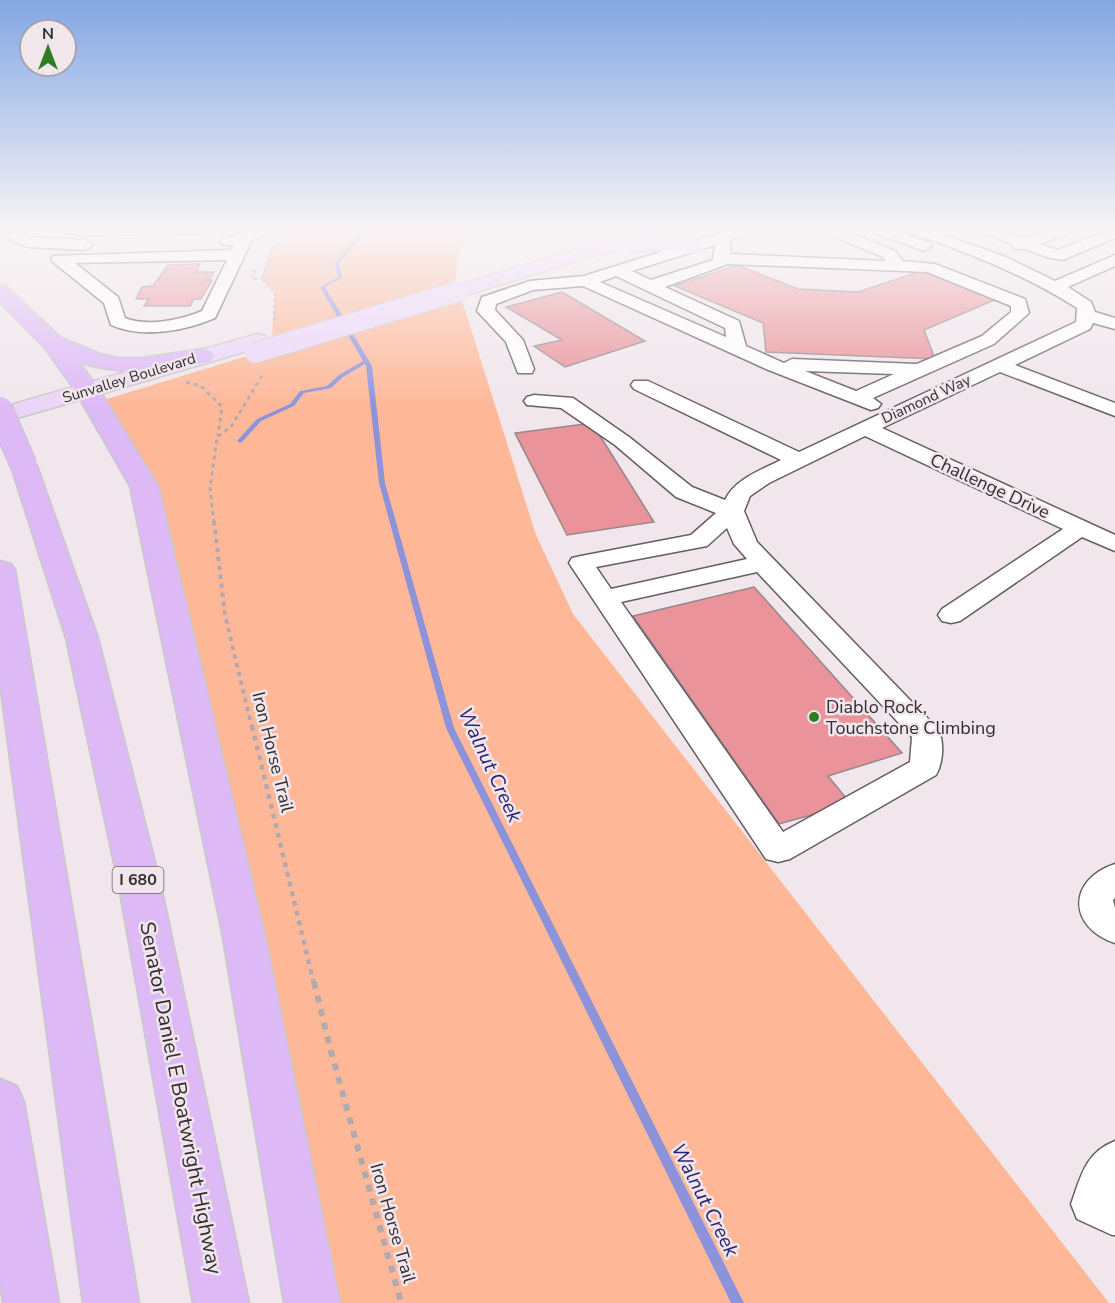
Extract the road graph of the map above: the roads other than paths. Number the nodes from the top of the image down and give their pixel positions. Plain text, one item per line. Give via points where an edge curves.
1 (99, 288) edge
2 (221, 288) edge
3 (451, 288) edge
4 (525, 288) edge
5 (600, 288) edge
6 (655, 288) edge
7 (984, 288) edge
8 (1060, 288) edge
9 (0, 291) edge
10 (1087, 315) junction
11 (1115, 324) edge
12 (991, 338) junction
13 (54, 343) junction
14 (264, 347) junction
15 (737, 348) junction
16 (1028, 351) junction
17 (203, 356) junction
18 (772, 365) junction
19 (998, 365) junction
20 (525, 369) dead end
21 (921, 369) junction
22 (641, 385) dead end
23 (91, 397) junction
24 (856, 398) junction
25 (534, 401) dead end
26 (0, 410) edge
27 (1115, 410) edge
28 (895, 414) junction
29 (0, 416) edge
30 (864, 428) junction
31 (0, 432) edge
32 (799, 460) junction
33 (732, 511) junction
34 (1080, 528) junction
35 (1115, 544) edge
36 (763, 562) junction
37 (0, 570) edge
38 (605, 598) junction
39 (951, 615) dead end
40 (1115, 877) edge
41 (1115, 929) edge
42 (0, 1102) edge
43 (1115, 1161) edge
44 (1115, 1214) edge
45 (31, 1303) edge
46 (111, 1303) edge
47 (221, 1303) edge
48 (312, 1303) edge

1 - 2 street via 112,301 117,321 130,327 200,320 209,314
3 - 14 main road, bridge
4 - 20 street via 488,301 486,310 514,340
5 - 15 street
6 - 15 street via 733,325
7 - 12 street via 1019,303 1020,313
8 - 10 street via 1085,306
9 - 13 highway
10 - 11 street
10 - 16 street, Diamond Way via 1084,325
12 - 16 street
12 - 21 street
13 - 17 highway via 107,363
13 - 23 highway
14 - 17 main road, Sunvalley Boulevard
14 - 23 main road, Sunvalley Boulevard via 173,378
15 - 18 street
16 - 19 street, Diamond Way
17 - 23 main road, Sunvalley Boulevard
18 - 21 street
18 - 24 street
19 - 27 street
19 - 28 street, Diamond Way
21 - 24 street
22 - 32 street
23 - 29 main road, Sunvalley Boulevard
23 - 31 main road, Sunvalley Boulevard
23 - 48 highway via 144,486 150,507 243,932
24 - 28 street
25 - 33 street via 566,402 684,492
26 - 47 highway, Senator Daniel E Boatwright Highway / I 680, bridge via 24,466 82,638 140,886
28 - 30 street, Diamond Way
30 - 32 street, Diamond Way
30 - 34 street, Challenge Drive
32 - 33 street, Diamond Way via 740,493
33 - 36 street via 746,544
33 - 38 street, Diamond Way via 699,541 581,563
34 - 35 street, Challenge Drive
34 - 39 street
36 - 38 street
36 - 38 street via 927,735 925,767 778,850
37 - 46 highway
40 - 41 street via 1095,897 1098,913
42 - 45 highway
43 - 44 street via 1101,1178 1092,1204

